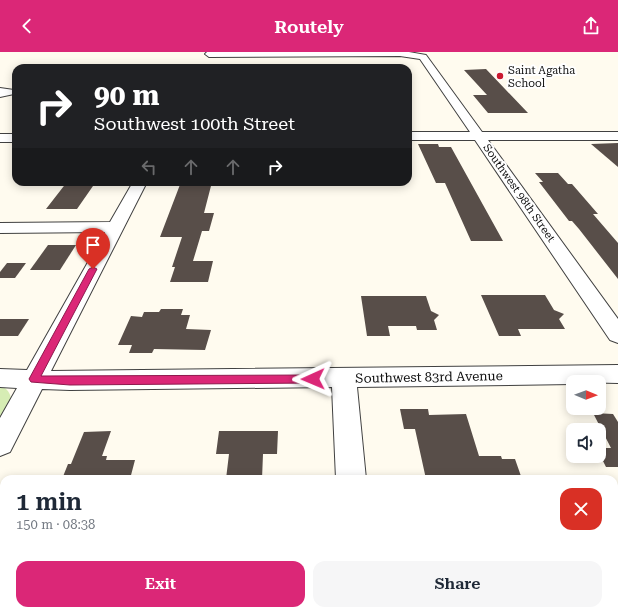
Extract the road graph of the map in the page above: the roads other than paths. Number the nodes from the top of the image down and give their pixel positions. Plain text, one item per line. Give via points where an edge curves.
1 (208, 56) edge
2 (412, 136) edge
3 (479, 136) junction
4 (618, 136) edge
5 (0, 138) edge
6 (12, 138) edge
7 (138, 186) edge
8 (115, 227) junction
9 (0, 228) edge
10 (618, 335) edge
11 (618, 374) edge
12 (0, 378) edge
13 (34, 379) junction
14 (344, 379) junction
15 (0, 444) edge
16 (351, 475) edge

1 - 3 street, Southwest 98th Street via 418,55 424,58
2 - 3 street
3 - 4 street
3 - 10 street, Southwest 98th Street
5 - 6 street
7 - 8 street
8 - 9 street
8 - 13 street
11 - 14 street, Southwest 83rd Avenue
12 - 13 street, Southwest 83rd Avenue
13 - 14 street, Southwest 83rd Avenue
13 - 15 street
14 - 16 street

